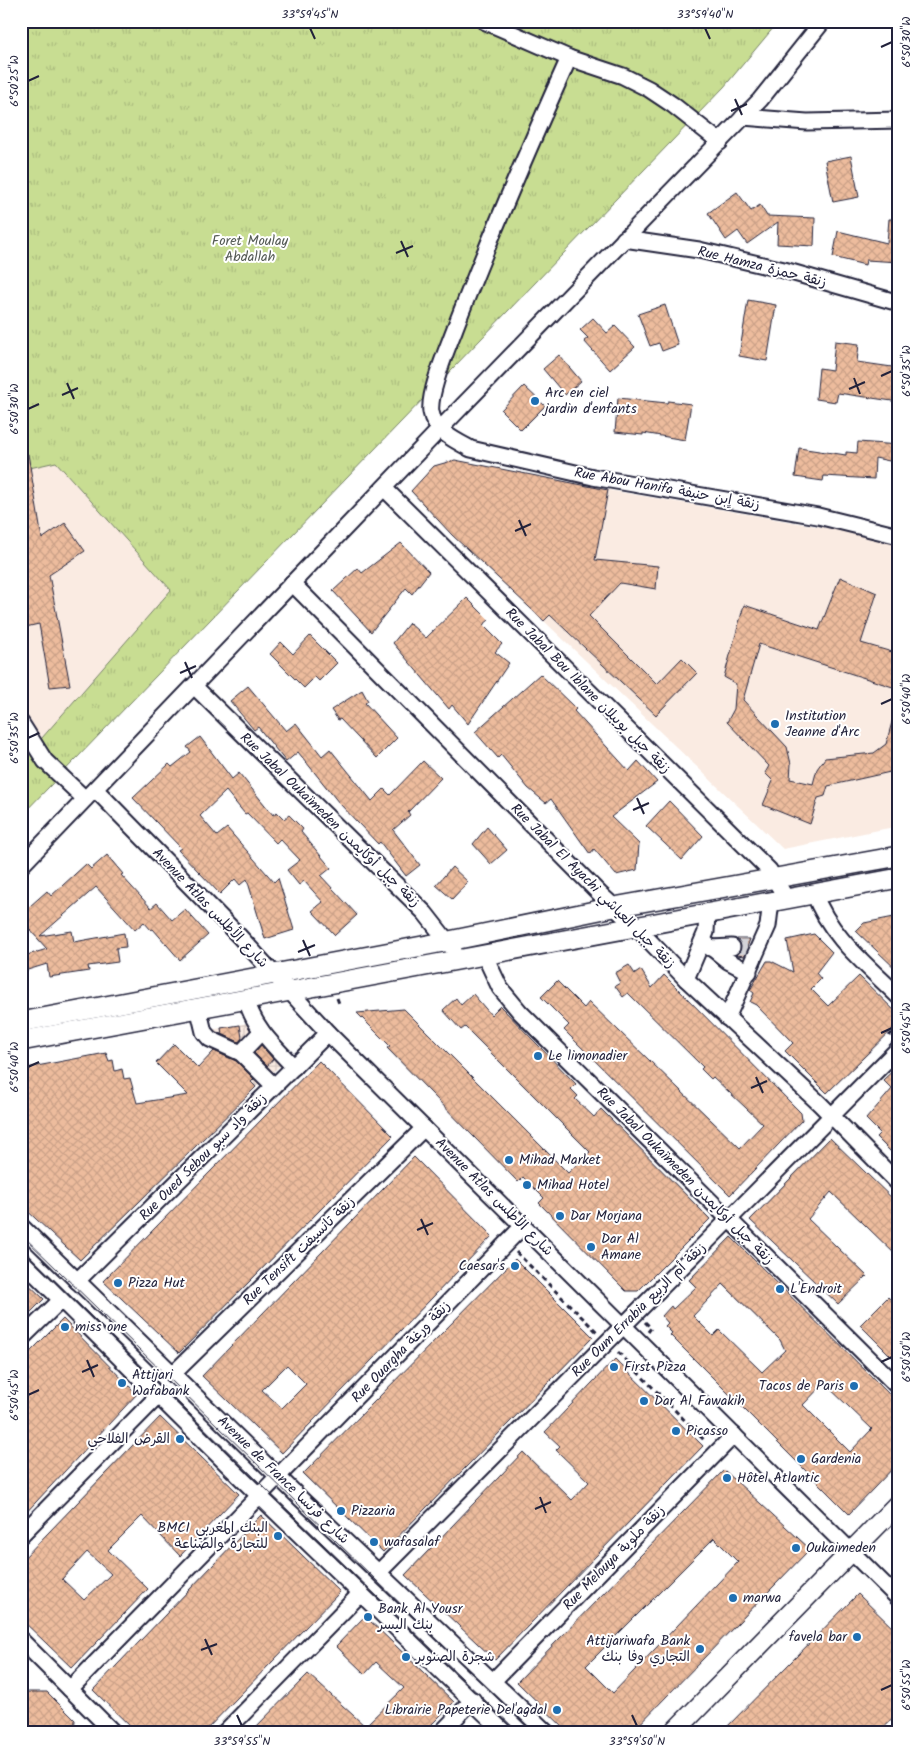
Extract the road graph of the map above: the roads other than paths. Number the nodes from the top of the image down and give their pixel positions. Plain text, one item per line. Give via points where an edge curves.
1 (484, 21) edge
2 (823, 21) edge
3 (569, 58) junction
4 (743, 118) junction
5 (899, 120) edge
6 (720, 142) junction
7 (624, 239) junction
8 (899, 303) edge
9 (440, 429) junction
10 (384, 488) junction
11 (899, 536) edge
12 (292, 583) junction
13 (194, 686) junction
14 (21, 723) edge
15 (90, 794) junction
16 (899, 856) edge
17 (21, 866) edge
18 (775, 878) junction
19 (899, 878) edge
20 (814, 893) junction
21 (778, 899) junction
22 (614, 907) junction
23 (707, 913) junction
24 (636, 926) junction
25 (449, 941) junction
26 (706, 944) junction
27 (732, 947) tunnel mouth
28 (484, 954) junction
29 (460, 959) junction
30 (748, 972) junction
31 (274, 975) junction
32 (686, 979) junction
33 (288, 991) junction
34 (899, 997) edge
35 (246, 998) junction
36 (198, 1007) junction
37 (727, 1018) junction
38 (21, 1022) edge
39 (261, 1032) junction
40 (328, 1033) junction
41 (21, 1041) edge
42 (899, 1048) edge
43 (241, 1052) junction
44 (294, 1067) junction
45 (274, 1086) junction
46 (831, 1116) junction
47 (424, 1128) junction
48 (899, 1184) edge
49 (729, 1220) junction
50 (21, 1226) edge
51 (523, 1226) junction
52 (21, 1260) edge
53 (77, 1281) junction
54 (61, 1300) junction
55 (623, 1326) junction
56 (21, 1339) edge
57 (173, 1374) junction
58 (899, 1388) edge
59 (158, 1396) junction
60 (734, 1435) junction
61 (280, 1477) junction
62 (259, 1496) junction
63 (899, 1503) edge
64 (21, 1535) edge
65 (852, 1552) junction
66 (379, 1572) junction
67 (362, 1594) junction
68 (899, 1599) edge
69 (21, 1640) edge
70 (493, 1681) junction
71 (70, 1689) junction
72 (473, 1700) junction
73 (112, 1732) edge
74 (224, 1733) edge
75 (441, 1733) edge
76 (506, 1733) edge
77 (547, 1733) edge
78 (673, 1733) edge

1 - 3 street
2 - 4 street
3 - 6 street via 606,69 649,89
3 - 9 street via 443,360 431,402 433,419
4 - 5 street via 807,122
4 - 6 street
6 - 7 street
7 - 8 street, Rue Hamza زنقة حمزة via 700,250
7 - 9 street
9 - 10 street
9 - 11 street, Rue Abou Hanifa زنقة اٍبن حنيفة via 464,445 493,454 593,477 818,516
10 - 12 street
10 - 18 street, Rue Jabal Bou Iblane زنقة جبل بويبلان
12 - 13 street
12 - 22 street, Rue Jabal El Ayachi زنقة جبل العياشي
13 - 15 street
13 - 25 street, Rue Jabal Oukaïmeden زنقة جبل أوكايمدن via 425,913
14 - 15 street, Avenue Atlas شارع الأطلس via 45,761
15 - 17 street
15 - 31 street, Avenue Atlas شارع الأطلس
16 - 18 main road
18 - 21 street, Rue Jabal Bou Iblane زنقة جبل بويبلان
18 - 22 main road
19 - 20 main road
20 - 21 main road
20 - 34 street via 823,916 836,934
21 - 23 main road
21 - 30 street via 755,948
22 - 24 street, Rue Jabal El Ayachi زنقة جبل العياشي
22 - 25 main road
23 - 24 main road
23 - 26 street
24 - 28 main road
24 - 32 street, Rue Jabal El Ayachi زنقة جبل العياشي
25 - 29 street, Rue Jabal Oukaïmeden زنقة جبل أوكايمدن
25 - 31 main road
26 - 27 street
26 - 30 street
26 - 32 street
28 - 29 main road
28 - 49 street, Rue Jabal Oukaïmeden زنقة جبل أوكايمدن via 496,982 514,1007
29 - 33 main road
30 - 37 street
31 - 33 street, Avenue Atlas شارع الأطلس
31 - 38 main road
32 - 37 street, Rue Jabal El Ayachi زنقة جبل العياشي
33 - 35 main road
33 - 40 street, Avenue Atlas شارع الأطلس
35 - 36 main road
35 - 39 street
36 - 41 main road
36 - 43 street via 204,1032 210,1039
37 - 46 street, Rue Jabal El Ayachi زنقة جبل العياشي
39 - 43 street
39 - 44 street
40 - 44 street, Rue Oued Sebou زنقة واد سبو
40 - 47 street, Avenue Atlas شارع الأطلس
42 - 46 street, Rue Oum Errabia زنقة أم الربيع
43 - 45 street
44 - 45 street, Rue Oued Sebou زنقة واد سبو
45 - 53 street, Rue Oued Sebou زنقة واد سبو
46 - 48 street, Rue Jabal El Ayachi زنقة جبل العياشي
46 - 49 street, Rue Oum Errabia زنقة أم الربيع
47 - 51 street, Avenue Atlas شارع الأطلس
47 - 57 street, Rue Tensift زنقة تانسيفت
49 - 55 street, Rue Oum Errabia زنقة أم الربيع
49 - 58 street, Rue Jabal Oukaïmeden زنقة جبل أوكايمدن
50 - 53 street, Avenue de France شارع فرنسا
51 - 55 street, Avenue Atlas شارع الأطلس
51 - 61 street, Rue Ouargha زنقة ورغة
52 - 54 street, Avenue de France شارع فرنسا
53 - 57 street, Avenue de France شارع فرنسا
54 - 56 street
54 - 59 street, Avenue de France شارع فرنسا
55 - 60 street, Avenue Atlas شارع الأطلس
55 - 66 street, Rue Oum Errabia زنقة أم الربيع
57 - 61 street, Avenue de France شارع فرنسا
59 - 62 street, Avenue de France شارع فرنسا
59 - 64 street
60 - 65 street, Avenue Atlas شارع الأطلس
60 - 70 street, Rue Melouya زنقة ملوية
61 - 62 street, Rue Ouargha زنقة ورغة
61 - 66 street, Avenue de France شارع فرنسا
62 - 67 street, Avenue de France شارع فرنسا
62 - 71 street
63 - 65 main road
65 - 68 street, Avenue Atlas شارع الأطلس
65 - 78 main road
66 - 70 street, Avenue de France شارع فرنسا
67 - 72 street, Avenue de France شارع فرنسا
67 - 74 street
69 - 71 street
70 - 77 street, Avenue de France شارع فرنسا
71 - 73 street
72 - 75 street
72 - 76 street, Avenue de France شارع فرنسا

